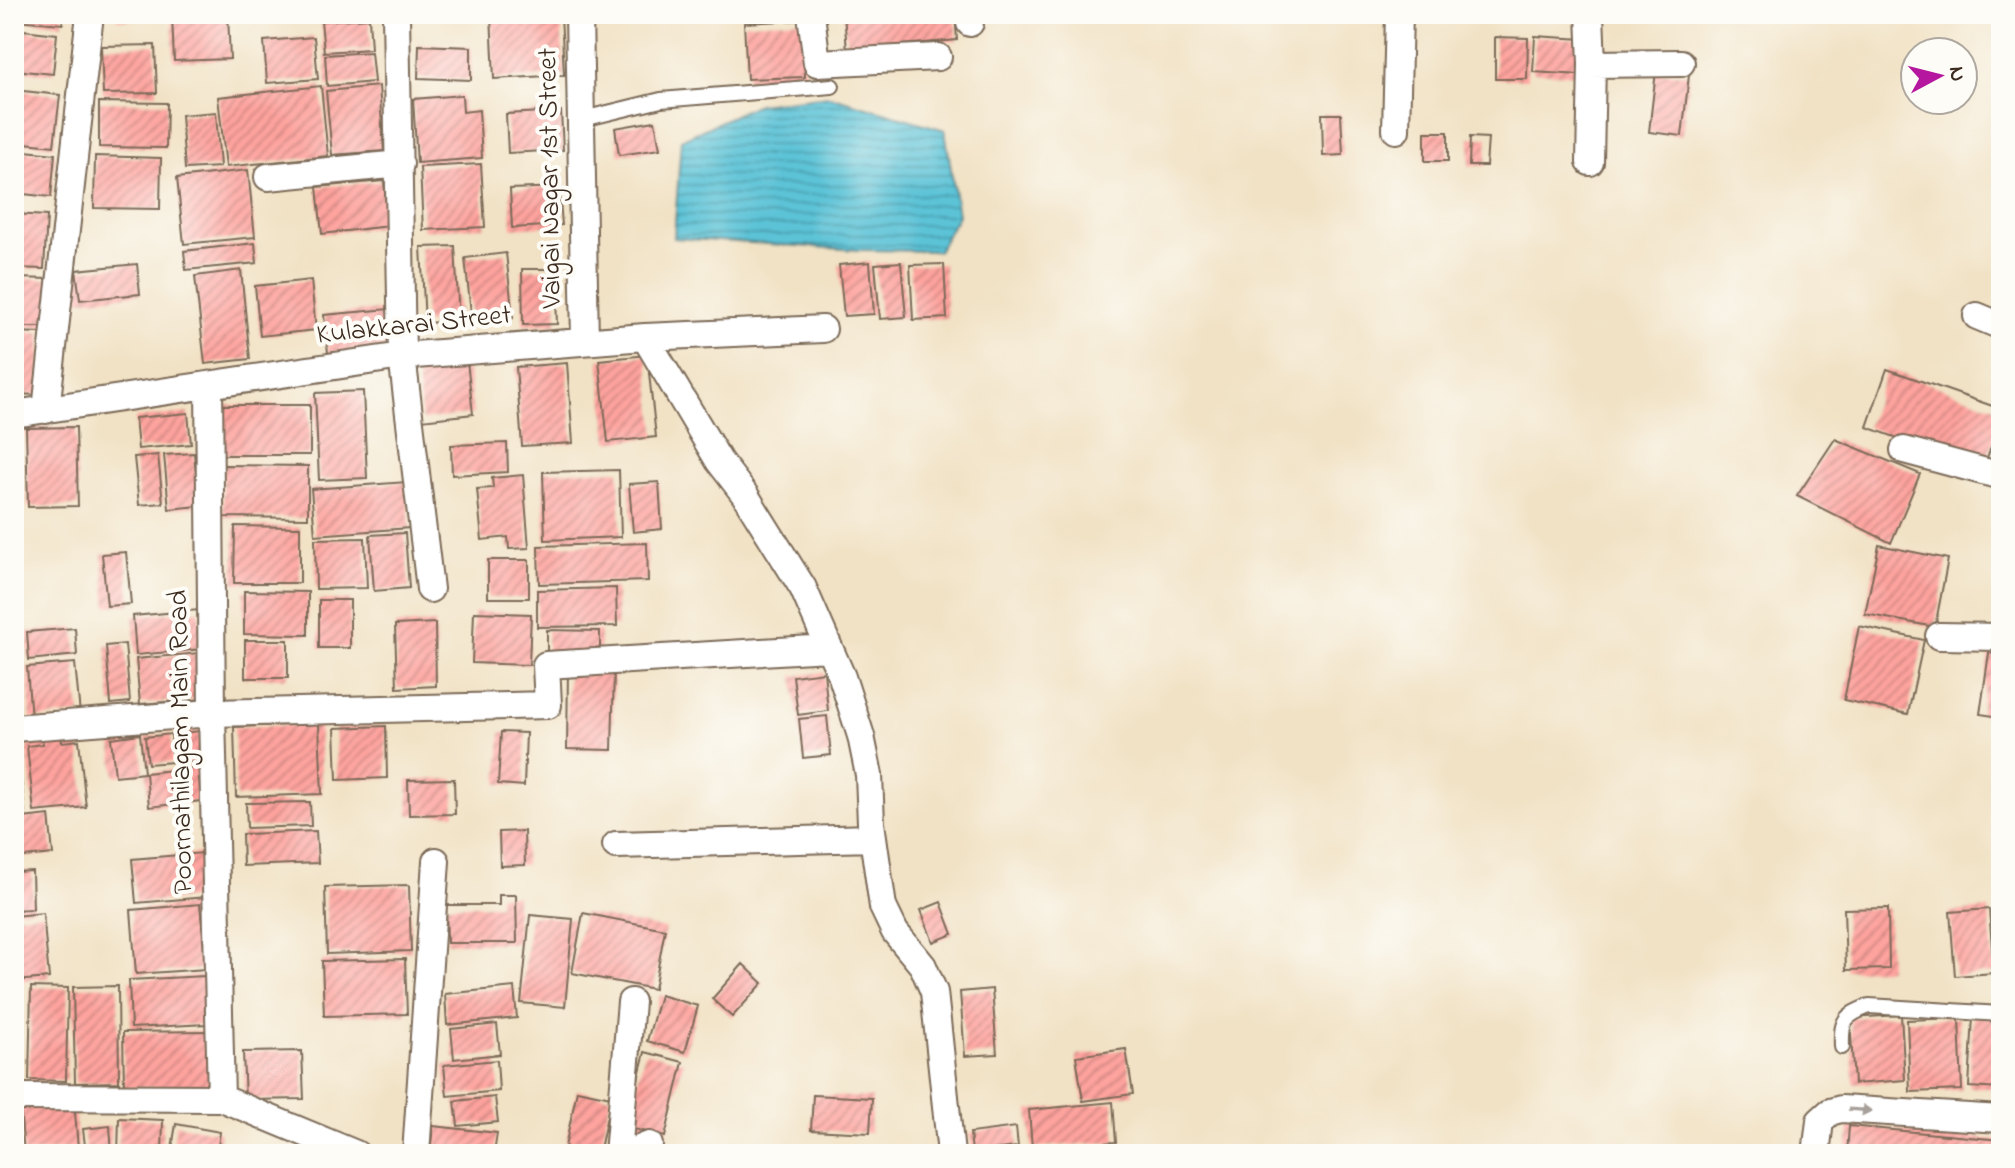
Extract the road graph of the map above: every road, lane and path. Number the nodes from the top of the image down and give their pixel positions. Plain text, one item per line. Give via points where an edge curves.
1 (90, 14) edge
2 (396, 14) edge
3 (579, 14) edge
4 (811, 14) edge
5 (1399, 14) edge
6 (1590, 14) edge
7 (938, 57) dead end
8 (1681, 63) dead end
9 (1592, 64) junction
10 (832, 86) dead end
11 (583, 119) junction
12 (1396, 130) dead end
13 (1590, 162) dead end
14 (400, 164) junction
15 (268, 177) dead end
16 (823, 329) dead end
17 (645, 337) junction
18 (585, 341) junction
19 (402, 356) junction
20 (209, 385) junction
21 (46, 410) junction
22 (14, 414) edge
23 (1904, 450) dead end
24 (2001, 476) edge
25 (430, 589) dead end
26 (1939, 636) dead end
27 (2001, 637) edge
28 (829, 648) junction
29 (212, 713) junction
30 (14, 728) edge
31 (873, 838) junction
32 (616, 845) dead end
33 (436, 861) dead end
34 (631, 1002) dead end
35 (2001, 1014) edge
36 (1842, 1047) dead end
37 (14, 1097) edge
38 (221, 1098) junction
39 (2001, 1119) edge
40 (356, 1154) edge
41 (416, 1154) edge
42 (618, 1154) edge
43 (951, 1154) edge
44 (1816, 1154) edge

1 - 21 street
2 - 14 street
3 - 11 street, Vaigai Nagar 1st Street
4 - 7 street via 817,63
5 - 12 street
6 - 9 street
8 - 9 street
9 - 13 street
10 - 11 lane via 661,100
11 - 18 street, Vaigai Nagar 1st Street
14 - 15 street
14 - 19 street
16 - 17 street, Kulakkarai Street
17 - 18 street, Kulakkarai Street
17 - 28 street via 803,588
18 - 19 street, Kulakkarai Street
19 - 20 street, Kulakkarai Street
19 - 25 street
20 - 21 street, Kulakkarai Street
20 - 29 street, Poornathilagam Main Road
21 - 22 street, Kulakkarai Street
23 - 24 street
26 - 27 street
28 - 29 street via 546,665 548,705
28 - 31 street via 861,736
29 - 30 street
29 - 38 street, Poornathilagam Main Road
31 - 32 street
31 - 43 street via 883,907 934,992
33 - 41 street
34 - 42 street
35 - 36 lane via 1869,1006 1850,1013 1841,1027
37 - 38 street
38 - 40 street
44 -> 39 street via 1820,1121 1841,1109

